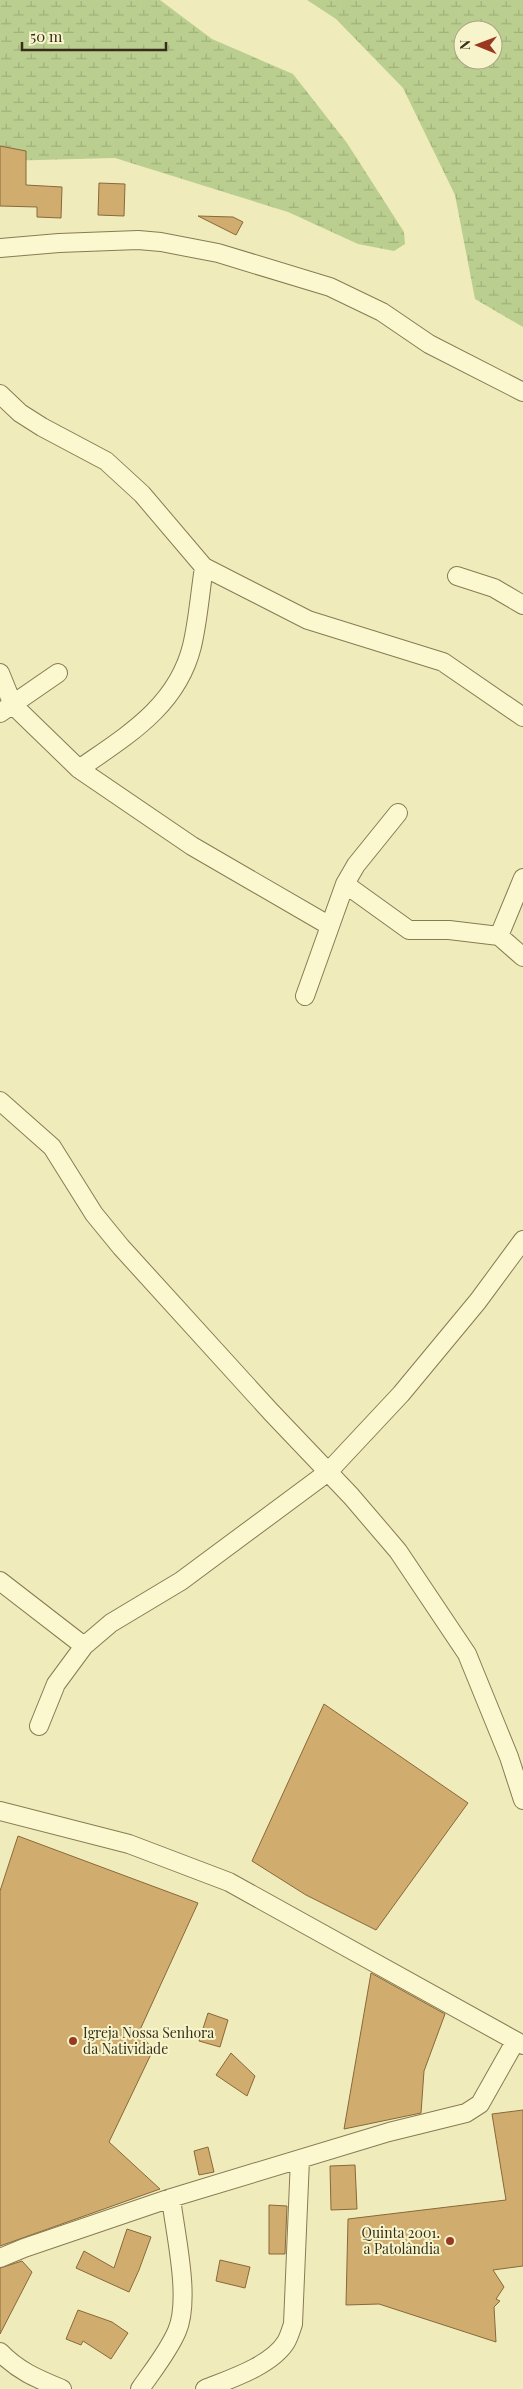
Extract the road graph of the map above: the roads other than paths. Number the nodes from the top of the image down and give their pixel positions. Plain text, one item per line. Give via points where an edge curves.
1 (0, 248) edge
2 (523, 392) edge
3 (0, 394) edge
4 (204, 567) junction
5 (457, 576) dead end
6 (523, 604) edge
7 (0, 673) edge
8 (58, 673) dead end
9 (6, 708) edge
10 (523, 717) edge
11 (78, 769) junction
12 (398, 813) dead end
13 (523, 878) edge
14 (345, 884) junction
15 (330, 926) junction
16 (499, 936) junction
17 (523, 957) edge
18 (305, 996) dead end
19 (0, 1101) edge
20 (523, 1240) edge
21 (328, 1472) junction
22 (0, 1581) edge
23 (84, 1646) junction
24 (39, 1726) dead end
25 (523, 1800) edge
26 (0, 1811) edge
27 (519, 2043) edge
28 (300, 2159) junction
29 (171, 2198) junction
30 (0, 2258) edge
31 (0, 2352) edge
32 (62, 2389) edge
33 (140, 2389) edge
34 (205, 2389) edge

1 - 2 street via 138,240 218,253 330,287 382,312 429,344
3 - 4 street via 42,427 106,461 142,494
4 - 10 street via 308,620 443,662
4 - 11 street via 192,647 167,700 146,720
5 - 6 street via 494,588
7 - 9 street
8 - 9 street
9 - 11 street
11 - 15 street via 192,846
12 - 14 street via 356,865
13 - 16 street
14 - 15 street
14 - 16 street via 409,930 449,930
15 - 18 street
16 - 17 street
19 - 21 street via 52,1147 94,1214 122,1247
20 - 21 street via 407,1387
21 - 23 street via 181,1581 111,1623
21 - 25 street via 398,1550 467,1654
22 - 23 street
23 - 24 street via 56,1684
26 - 27 street via 129,1844 229,1882
27 - 28 street via 480,2104 466,2113
28 - 29 street
28 - 34 street via 293,2324 285,2343 267,2360
29 - 30 street
29 - 33 street via 183,2309 178,2330
31 - 32 street via 30,2376

